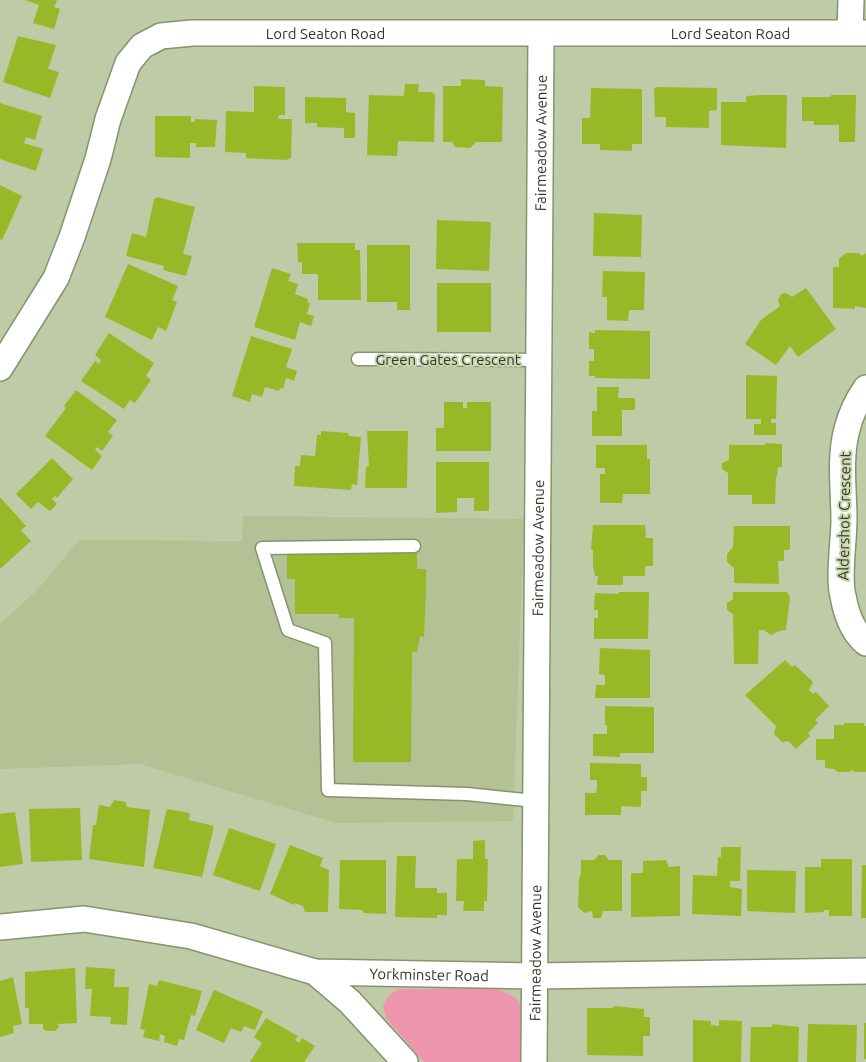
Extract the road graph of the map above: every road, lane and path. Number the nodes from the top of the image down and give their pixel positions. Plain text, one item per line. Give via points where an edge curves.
1 (850, 0) edge
2 (858, 32) edge
3 (541, 34) junction
4 (358, 359) dead end
5 (538, 360) junction
6 (0, 368) edge
7 (866, 388) edge
8 (414, 546) dead end
9 (866, 643) edge
10 (535, 801) junction
11 (0, 928) edge
12 (866, 971) edge
13 (315, 972) junction
14 (535, 976) junction
15 (406, 1062) edge
16 (534, 1062) edge

1 - 2 street
2 - 3 street, Lord Seaton Road
3 - 5 street, Fairmeadow Avenue
3 - 6 street, Lord Seaton Road via 192,33 161,36 142,46 128,63 120,80 95,168 56,278
4 - 5 lane, Green Gates Crescent
5 - 10 street, Fairmeadow Avenue
7 - 9 street, Aldershot Crescent via 855,403 846,430 842,462 842,595 854,628
8 - 10 lane via 262,548 288,630 325,643 328,790 467,794
10 - 14 street, Fairmeadow Avenue
11 - 13 street, Yorkminster Road via 84,919 191,936
12 - 14 street, Yorkminster Road
13 - 14 street, Yorkminster Road
13 - 15 street via 350,1002
14 - 16 street, Fairmeadow Avenue

